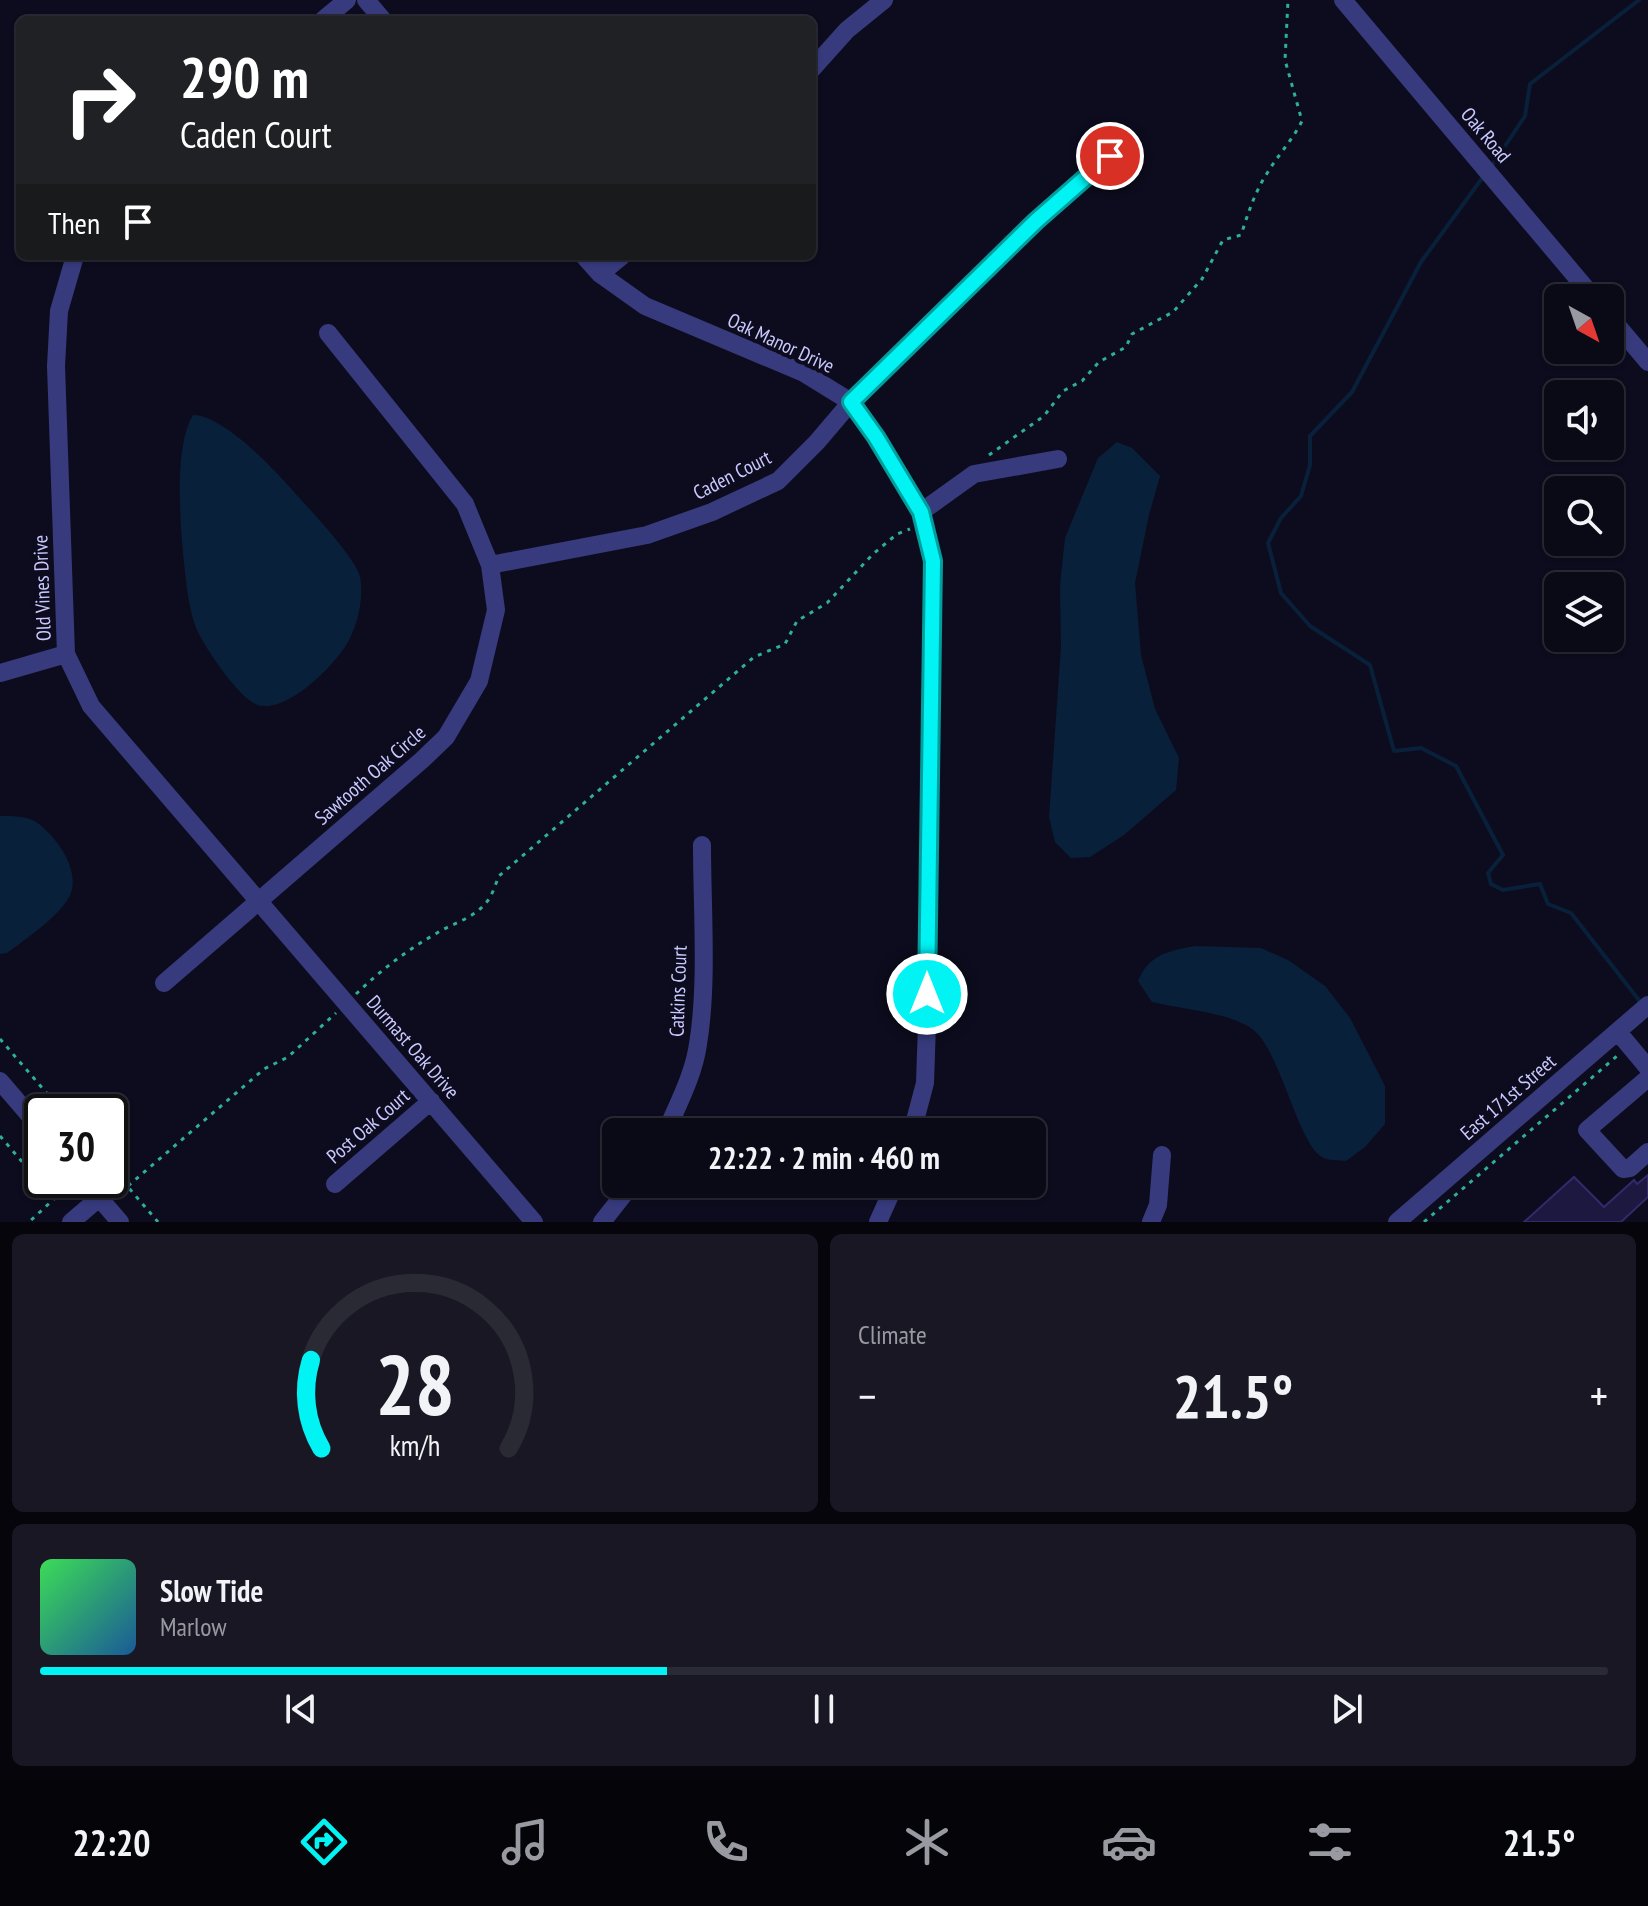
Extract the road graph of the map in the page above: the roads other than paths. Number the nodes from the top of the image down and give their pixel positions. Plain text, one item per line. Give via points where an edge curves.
1 (347, 0) edge
2 (366, 0) edge
3 (884, 0) edge
4 (1343, 0) edge
5 (328, 16) edge
6 (380, 16) edge
7 (816, 65) edge
8 (1110, 156) dead end
9 (74, 260) edge
10 (588, 260) edge
11 (617, 260) edge
12 (600, 274) junction
13 (1582, 284) edge
14 (328, 333) dead end
15 (1624, 334) edge
16 (1648, 362) edge
17 (851, 402) junction
18 (1058, 459) dead end
19 (922, 518) junction
20 (490, 565) junction
21 (66, 654) junction
22 (0, 673) edge
23 (702, 845) dead end
24 (259, 900) junction
25 (164, 983) dead end
26 (1643, 1009) edge
27 (1624, 1039) junction
28 (1648, 1068) edge
29 (1648, 1078) edge
30 (0, 1081) edge
31 (431, 1101) junction
32 (24, 1109) edge
33 (672, 1118) edge
34 (916, 1118) edge
35 (1648, 1152) edge
36 (1162, 1155) dead end
37 (335, 1184) dead end
38 (99, 1198) joint
39 (621, 1198) edge
40 (889, 1198) edge
41 (1422, 1216) edge
42 (71, 1222) edge
43 (120, 1222) edge
44 (534, 1222) edge
45 (602, 1222) edge
46 (878, 1222) edge
47 (1151, 1222) edge
48 (1397, 1222) edge

1 - 5 street
2 - 6 street
3 - 7 street
4 - 13 street, Oak Road
8 - 17 street, Caden Court
9 - 21 street, Old Vines Drive via 59,311 56,366
10 - 12 street, Oak Manor Drive
11 - 12 street
12 - 17 street, Oak Manor Drive via 645,306 804,373
14 - 20 street, Sawtooth Oak Circle via 465,504
15 - 16 street
17 - 19 street, Oak Manor Drive
17 - 20 street, Caden Court via 778,481 712,512 647,535
18 - 19 street via 974,474
19 - 34 street, Oak Manor Drive via 933,561 927,1024 925,1083
20 - 24 street, Sawtooth Oak Circle via 496,610 479,681 446,737
21 - 22 street
21 - 24 street, Old Vines Drive via 91,706
23 - 33 street, Catkins Court via 698,1047
24 - 25 street, Sawtooth Oak Circle
24 - 31 street, Durmast Oak Drive
26 - 27 street, East 171st Street
27 - 28 street
27 - 41 street, East 171st Street
29 - 35 street via 1587,1130 1623,1169
30 - 32 street
31 - 37 street, Post Oak Court
31 - 44 street, Durmast Oak Drive
36 - 47 street via 1158,1205
38 - 42 street
38 - 43 street
39 - 45 street
40 - 46 street
41 - 48 street, East 171st Street

